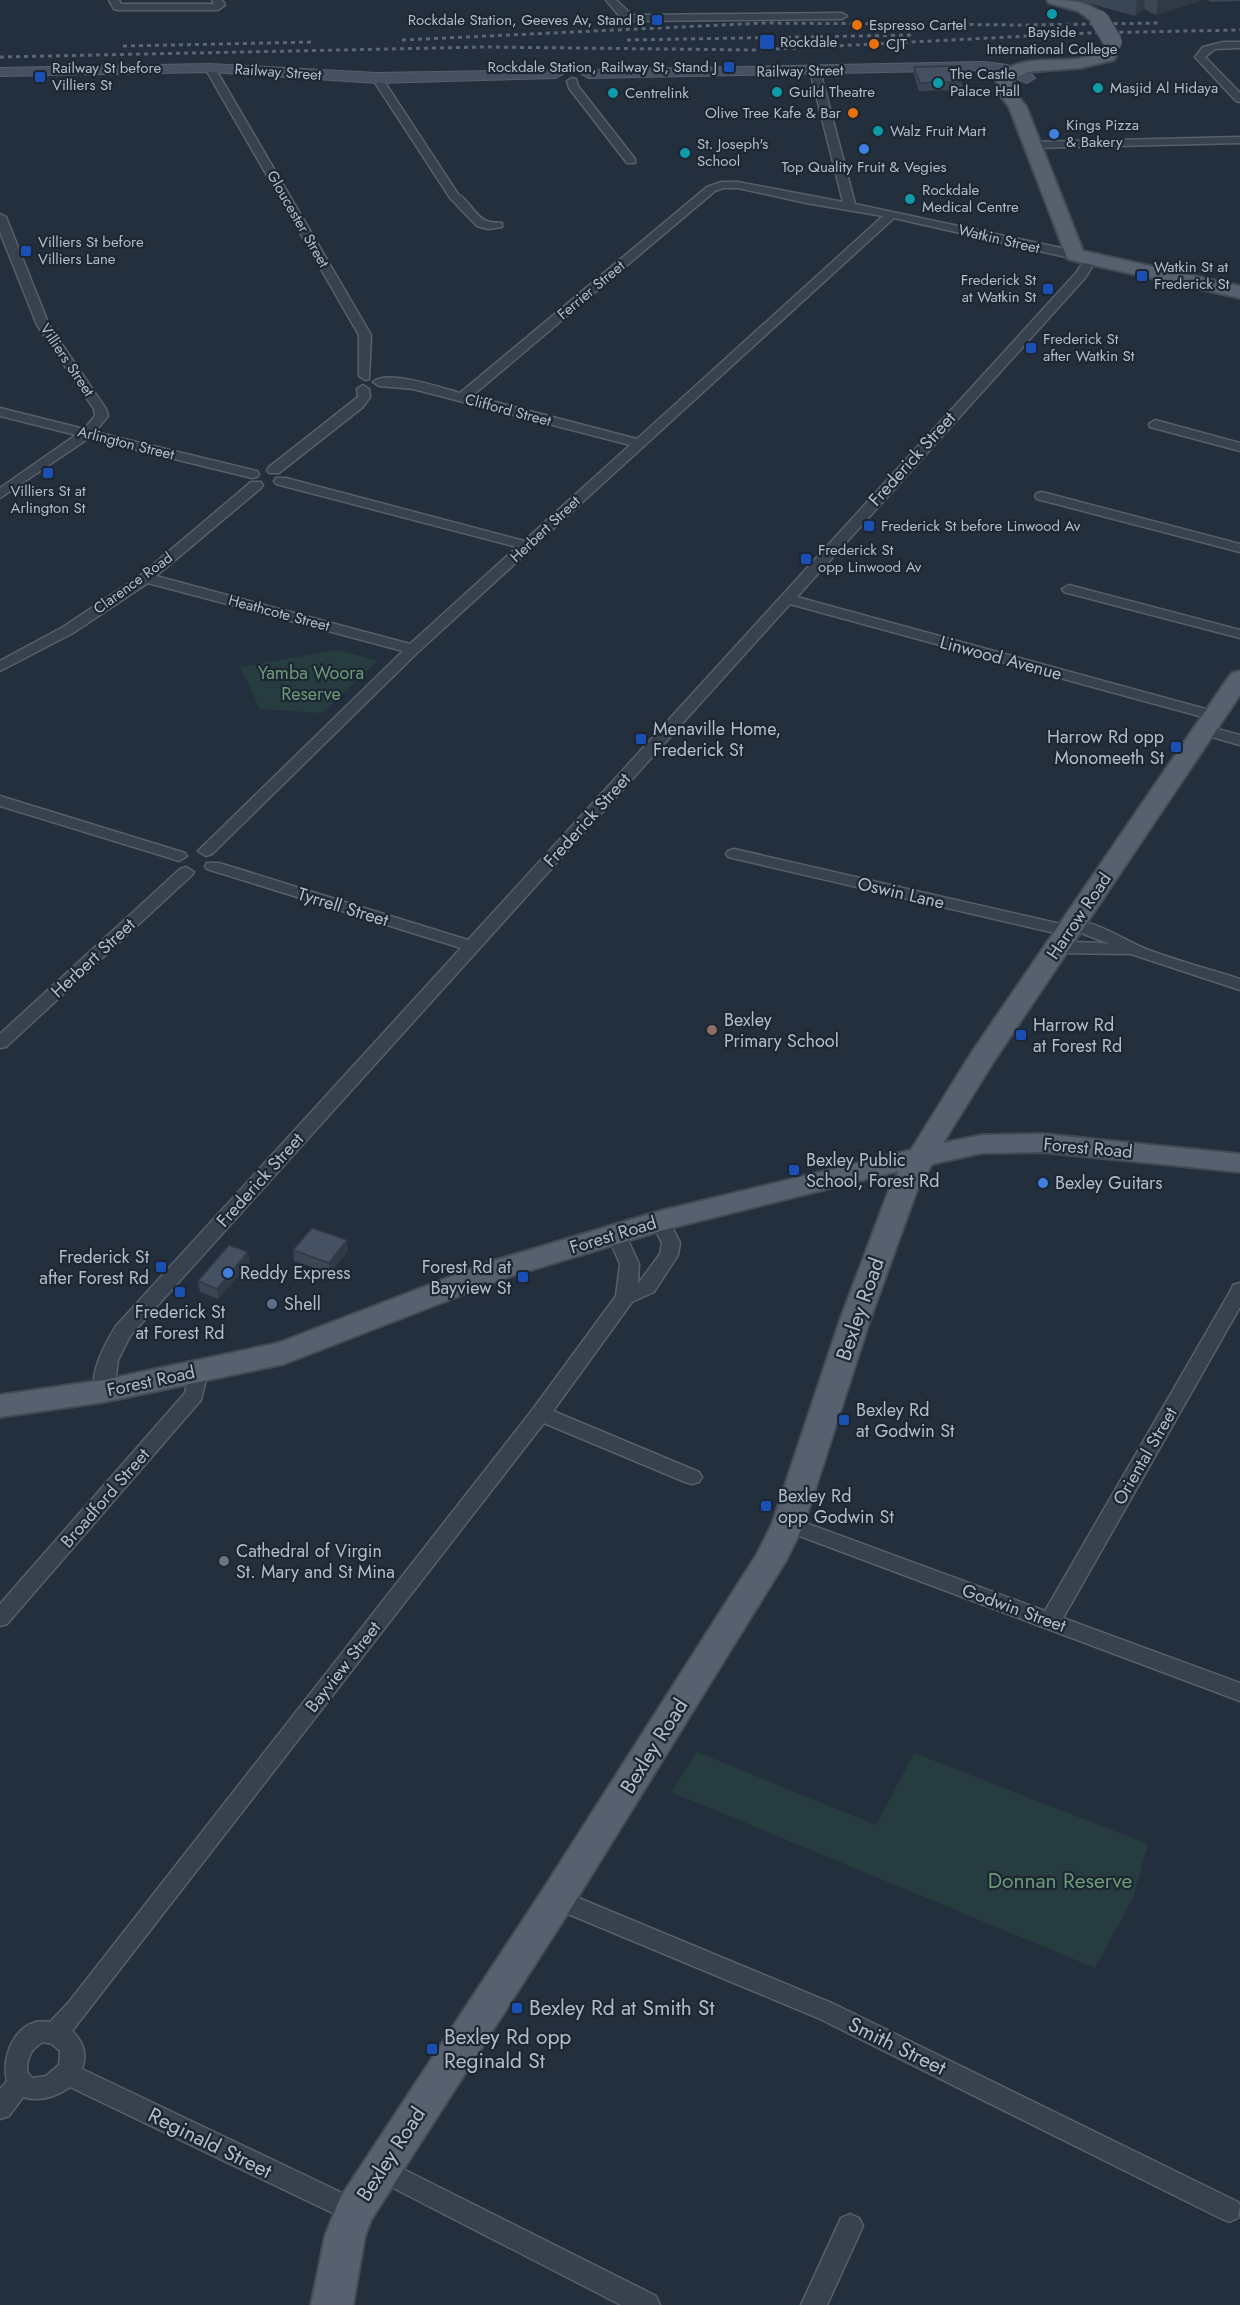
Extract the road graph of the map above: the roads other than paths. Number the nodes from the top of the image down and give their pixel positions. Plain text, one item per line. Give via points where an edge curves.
1 (114, 0) edge
2 (217, 0) edge
3 (611, 0) edge
4 (1045, 0) edge
5 (1057, 0) edge
6 (842, 16) dead end
7 (1240, 45) edge
8 (210, 68) junction
9 (815, 71) junction
10 (0, 72) edge
11 (556, 74) junction
12 (588, 74) junction
13 (1019, 75) junction
14 (377, 78) junction
15 (572, 81) junction
16 (1240, 99) edge
17 (1240, 140) edge
18 (1033, 145) junction
19 (631, 161) dead end
20 (721, 185) joint
21 (850, 206) junction
22 (892, 214) junction
23 (0, 217) edge
24 (498, 225) dead end
25 (877, 228) junction
26 (1083, 257) junction
27 (1238, 288) edge
28 (358, 382) junction
29 (463, 397) junction
30 (0, 412) edge
31 (1155, 424) dead end
32 (86, 434) junction
33 (637, 443) junction
34 (1240, 447) edge
35 (277, 476) junction
36 (254, 479) junction
37 (0, 494) edge
38 (1042, 496) dead end
39 (528, 546) junction
40 (1240, 548) edge
41 (146, 578) junction
42 (1069, 589) dead end
43 (787, 599) junction
44 (1240, 634) edge
45 (413, 649) junction
46 (0, 667) edge
47 (1240, 678) edge
48 (1211, 723) junction
49 (1240, 740) edge
50 (0, 801) edge
51 (206, 851) junction
52 (734, 854) dead end
53 (179, 856) junction
54 (213, 866) junction
55 (186, 872) junction
56 (1066, 935) junction
57 (473, 947) junction
58 (1139, 952) junction
59 (1240, 985) edge
60 (3, 1038) edge
61 (922, 1157) junction
62 (1240, 1162) edge
63 (660, 1221) junction
64 (616, 1234) junction
65 (1240, 1290) edge
66 (625, 1297) junction
67 (198, 1371) junction
68 (104, 1391) junction
69 (0, 1406) edge
70 (540, 1414) junction
71 (692, 1478) dead end
72 (788, 1524) junction
73 (0, 1618) edge
74 (1050, 1622) junction
75 (1240, 1692) edge
76 (557, 1899) junction
77 (56, 2033) junction
78 (8, 2039) edge
79 (67, 2074) junction
80 (18, 2085) junction
81 (0, 2108) edge
82 (381, 2169) junction
83 (1229, 2210) dead end
84 (354, 2211) junction
85 (850, 2226) dead end
86 (332, 2305) edge
87 (647, 2305) edge
88 (814, 2305) edge

1 - 2 street via 117,7 153,8 218,7
3 - 6 street via 631,18
4 - 5 main road
5 - 13 main road, bridge via 1084,8 1099,19 1110,49 1106,63 1097,68
7 - 16 street via 1204,50 1200,57
8 - 10 street, Railway Street
8 - 14 street, Railway Street
8 - 28 street, Gloucester Street via 365,335
9 - 12 street, Railway Street
9 - 13 street, Railway Street via 984,66
9 - 21 street
11 - 12 street, Railway Street via 575,68
11 - 14 street, Railway Street
11 - 15 street
12 - 15 street via 582,80
13 - 18 main road via 1017,106
14 - 24 street via 454,196 462,200 481,225
15 - 19 street
17 - 18 street
18 - 26 main road
20 - 21 street, Watkin Street
20 - 29 street, Ferrier Street via 711,189
21 - 22 street, Watkin Street
21 - 25 street
22 - 25 street, Herbert Street
22 - 26 street, Watkin Street
23 - 32 street, Villiers Street via 43,325 100,409 102,416
25 - 33 street, Herbert Street
26 - 27 main road, Watkin Street
26 - 43 street, Frederick Street via 1081,275
28 - 29 street, Clifford Street via 378,379
28 - 35 street via 364,397 358,404
29 - 33 street, Clifford Street
30 - 32 street, Arlington Street
31 - 34 street
32 - 36 street, Arlington Street
32 - 37 street, Villiers Street
33 - 39 street, Herbert Street
35 - 36 street via 270,485
35 - 39 street
36 - 41 street, Clarence Road
38 - 40 street
39 - 45 street, Herbert Street
41 - 45 street, Heathcote Street
41 - 46 street, Clarence Road via 68,630
42 - 44 street
43 - 48 street, Linwood Avenue
43 - 57 street, Frederick Street
45 - 51 street, Herbert Street
47 - 48 main road, Harrow Road
48 - 49 street, Linwood Avenue
48 - 56 main road, Harrow Road
50 - 53 street
51 - 53 street via 191,850
51 - 54 street via 216,857
52 - 56 street, Oswin Lane
53 - 55 street via 176,866
54 - 55 street via 201,872
54 - 57 street, Tyrrell Street
55 - 60 street, Herbert Street
56 - 58 street via 1090,947
56 - 58 street via 1100,933
56 - 61 main road, Harrow Road via 982,1058
57 - 68 street, Frederick Street via 123,1331 105,1364
58 - 59 street
61 - 62 main road, Forest Road via 982,1144 1015,1142
61 - 63 main road, Forest Road
61 - 72 main road, Bexley Road via 903,1190 859,1310
63 - 64 main road, Forest Road
63 - 66 street, Bayview Street via 671,1243 669,1255 647,1287
64 - 66 street, Bayview Street via 630,1261
64 - 67 main road, Forest Road via 497,1270 303,1348
65 - 74 street, Oriental Street
66 - 70 street, Bayview Street
67 - 68 main road, Forest Road
67 - 73 street, Broadford Street via 194,1395
68 - 69 main road, Forest Road
70 - 71 street
70 - 77 street, Bayview Street
72 - 74 street, Godwin Street
72 - 76 main road, Bexley Road via 759,1579
74 - 75 street, Godwin Street
76 - 82 main road, Bexley Road
76 - 83 street, Smith Street via 826,2011
77 - 78 street via 41,2031
77 - 79 street via 72,2048
78 - 80 street via 7,2066
79 - 80 street via 48,2087 29,2089
79 - 84 street, Reginald Street
80 - 81 street
82 - 84 main road, Bexley Road
82 - 87 street
84 - 86 main road, Bexley Road via 345,2236
85 - 88 street

